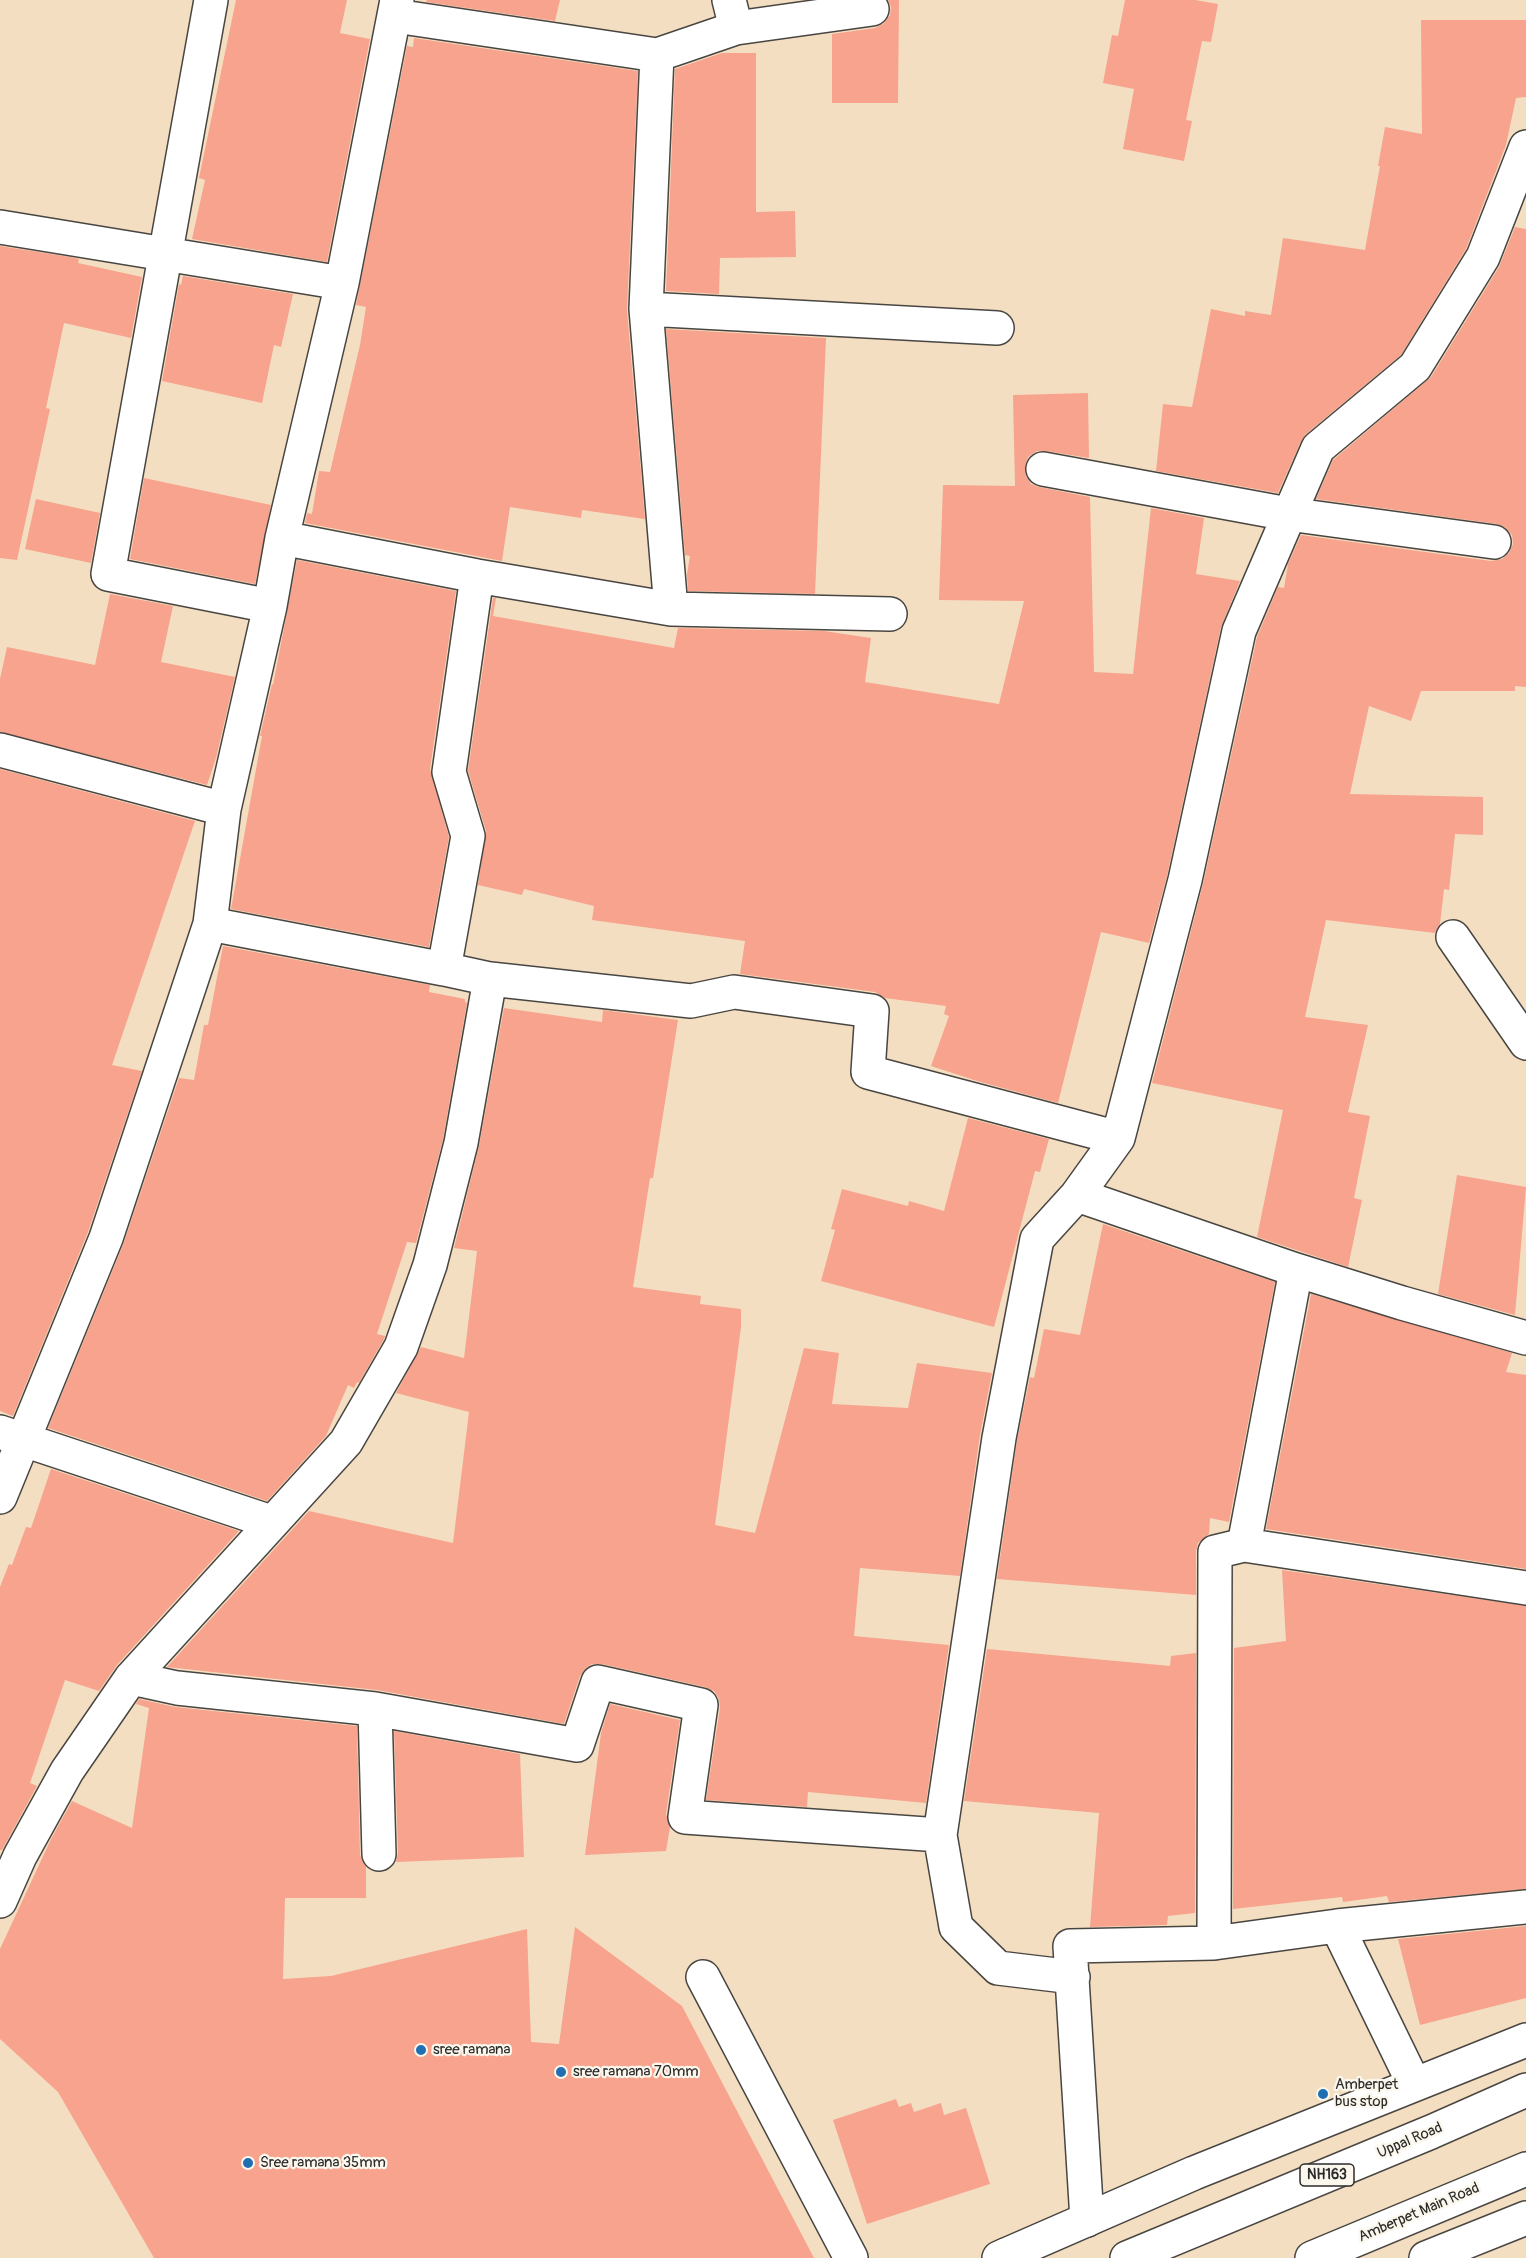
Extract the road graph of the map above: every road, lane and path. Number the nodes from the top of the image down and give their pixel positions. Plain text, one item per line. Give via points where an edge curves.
1 (211, 0) edge
2 (396, 8) edge
3 (872, 9) dead end
4 (733, 14) edge
5 (657, 55) junction
6 (1526, 147) edge
7 (0, 227) edge
8 (165, 254) junction
9 (342, 283) junction
10 (646, 309) junction
11 (997, 328) dead end
12 (1043, 469) dead end
13 (1288, 514) junction
14 (282, 538) junction
15 (1494, 542) dead end
16 (477, 576) junction
17 (270, 606) junction
18 (671, 609) junction
19 (890, 614) dead end
20 (0, 750) edge
21 (224, 809) junction
22 (210, 924) junction
23 (1453, 938) dead end
24 (444, 969) junction
25 (490, 979) junction
26 (1526, 1043) edge
27 (1118, 1138) junction
28 (1077, 1195) junction
29 (1296, 1270) junction
30 (1526, 1338) edge
31 (11, 1437) edge
32 (0, 1497) edge
33 (271, 1522) junction
34 (1244, 1545) junction
35 (1526, 1588) edge
36 (131, 1678) junction
37 (375, 1709) junction
38 (940, 1835) junction
39 (379, 1854) dead end
40 (0, 1901) edge
41 (1526, 1907) edge
42 (1337, 1926) junction
43 (1214, 1943) junction
44 (703, 1977) dead end
45 (1073, 1977) junction
46 (1526, 2040) edge
47 (1414, 2084) junction
48 (1526, 2090) edge
49 (1526, 2169) edge
50 (1526, 2218) edge
51 (1087, 2220) junction
52 (1004, 2257) edge
53 (851, 2258) edge
54 (1127, 2258) edge
55 (1312, 2258) edge
56 (1426, 2258) edge

1 - 8 main road
2 - 5 main road
2 - 9 main road
3 - 4 main road
4 - 5 main road
5 - 10 main road
6 - 13 main road via 1483,257 1415,367 1318,448
7 - 8 main road
8 - 9 main road
8 - 17 main road via 108,574
9 - 14 main road
10 - 11 main road
10 - 18 main road
12 - 13 main road
13 - 15 main road
13 - 27 main road via 1239,631 1185,880
14 - 16 main road
14 - 17 main road
16 - 18 main road
16 - 24 main road via 449,772 468,836
17 - 21 main road
18 - 19 main road
20 - 21 main road
21 - 22 main road
22 - 24 main road
22 - 31 main road via 106,1238
23 - 26 main road
24 - 25 main road
25 - 27 main road via 691,1001 734,992 872,1011 868,1072
25 - 33 main road via 458,1154 430,1265 401,1347 346,1442
27 - 28 main road
28 - 29 main road
28 - 38 main road via 1037,1239 999,1438
29 - 30 main road
29 - 34 main road
31 - 32 main road
31 - 33 main road
33 - 36 main road
34 - 35 main road
34 - 43 main road via 1215,1552
36 - 37 main road via 177,1688
36 - 40 main road via 67,1771
37 - 38 main road via 577,1745 597,1682 666,1697 701,1705 685,1817
37 - 39 main road
38 - 45 main road via 956,1927 998,1968
41 - 42 main road
42 - 43 main road
42 - 47 main road
43 - 45 main road via 1071,1946
44 - 53 main road
45 - 51 main road
46 - 47 main road
47 - 51 main road
48 - 54 main road, Uppal Road / NH163
49 - 55 main road, Amberpet Main Road
50 - 56 main road
51 - 52 main road

